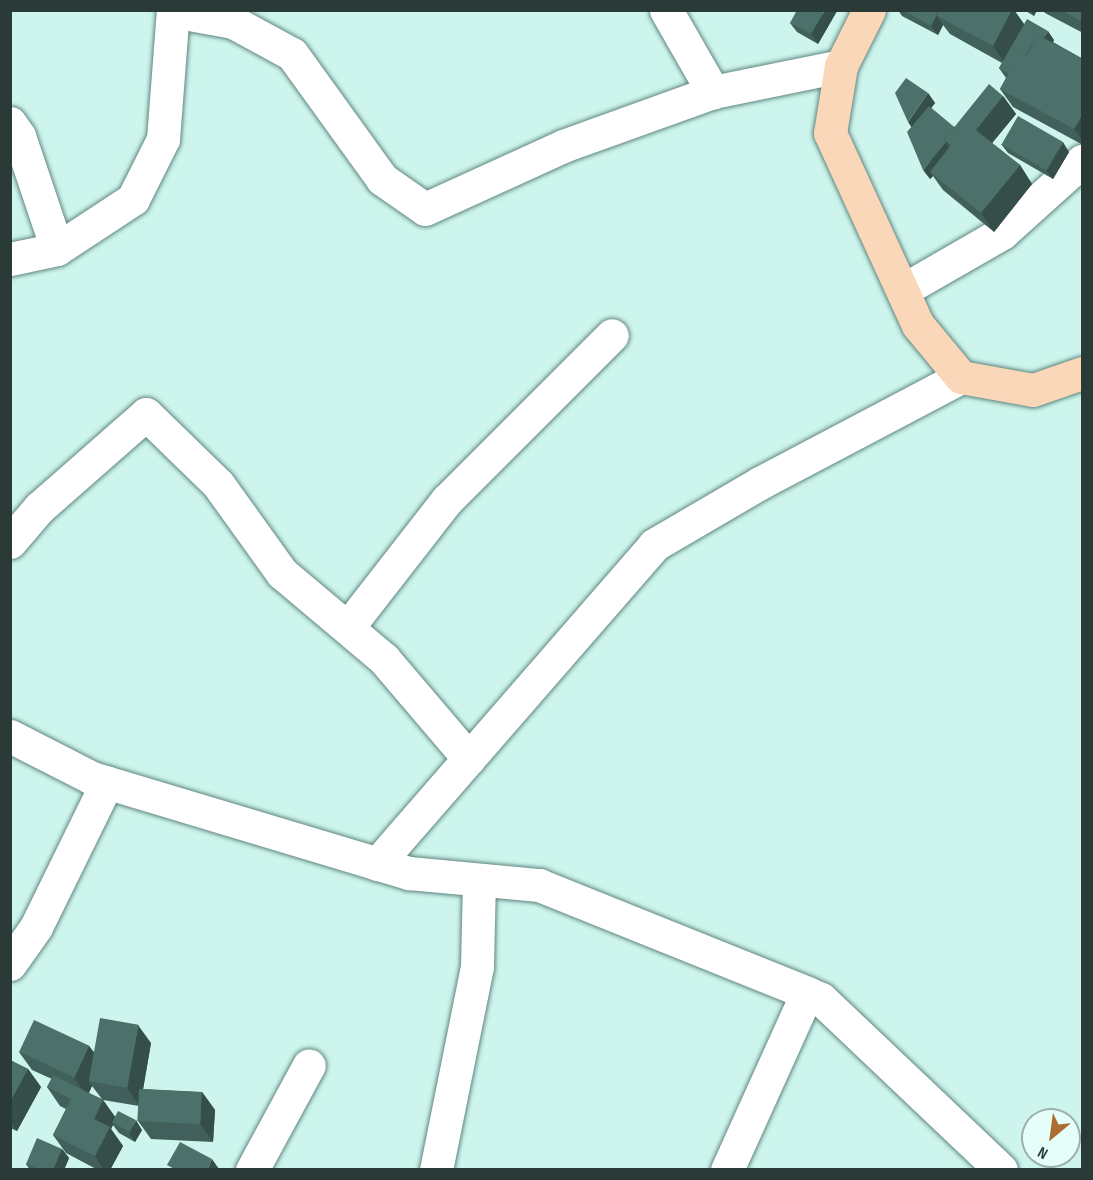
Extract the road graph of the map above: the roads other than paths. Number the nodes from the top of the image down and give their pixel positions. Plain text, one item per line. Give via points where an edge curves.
1 (666, 10) edge
2 (868, 10) edge
3 (173, 11) edge
4 (841, 66) junction
5 (713, 92) junction
6 (10, 123) edge
7 (1083, 161) edge
8 (57, 249) junction
9 (10, 259) edge
10 (903, 291) junction
11 (612, 335) dead end
12 (1083, 373) edge
13 (961, 377) junction
14 (10, 542) edge
15 (348, 627) junction
16 (10, 736) edge
17 (468, 759) junction
18 (107, 782) junction
19 (378, 864) junction
20 (479, 880) junction
21 (10, 964) edge
22 (807, 993) junction
23 (309, 1065) dead end
24 (252, 1170) edge
25 (436, 1170) edge
26 (727, 1170) edge
27 (1001, 1170) edge

1 - 5 street
2 - 4 main road
3 - 5 street via 232,22 292,54 382,179 425,208 563,146
3 - 8 street via 163,139 133,199
4 - 5 street
4 - 10 main road via 830,133
6 - 8 street via 19,136
7 - 10 street via 1002,233
8 - 9 street
10 - 13 main road via 918,325
11 - 15 street via 447,500
12 - 13 main road via 1033,390
13 - 17 street via 760,483 654,545
14 - 15 street via 39,508 146,414 218,484 282,573
15 - 17 street via 384,658
16 - 18 street
17 - 19 street
18 - 19 street
18 - 21 street via 36,927
19 - 20 street via 409,873
20 - 22 street via 539,885
20 - 25 street via 477,967
22 - 26 street
22 - 27 street via 821,999
23 - 24 street

